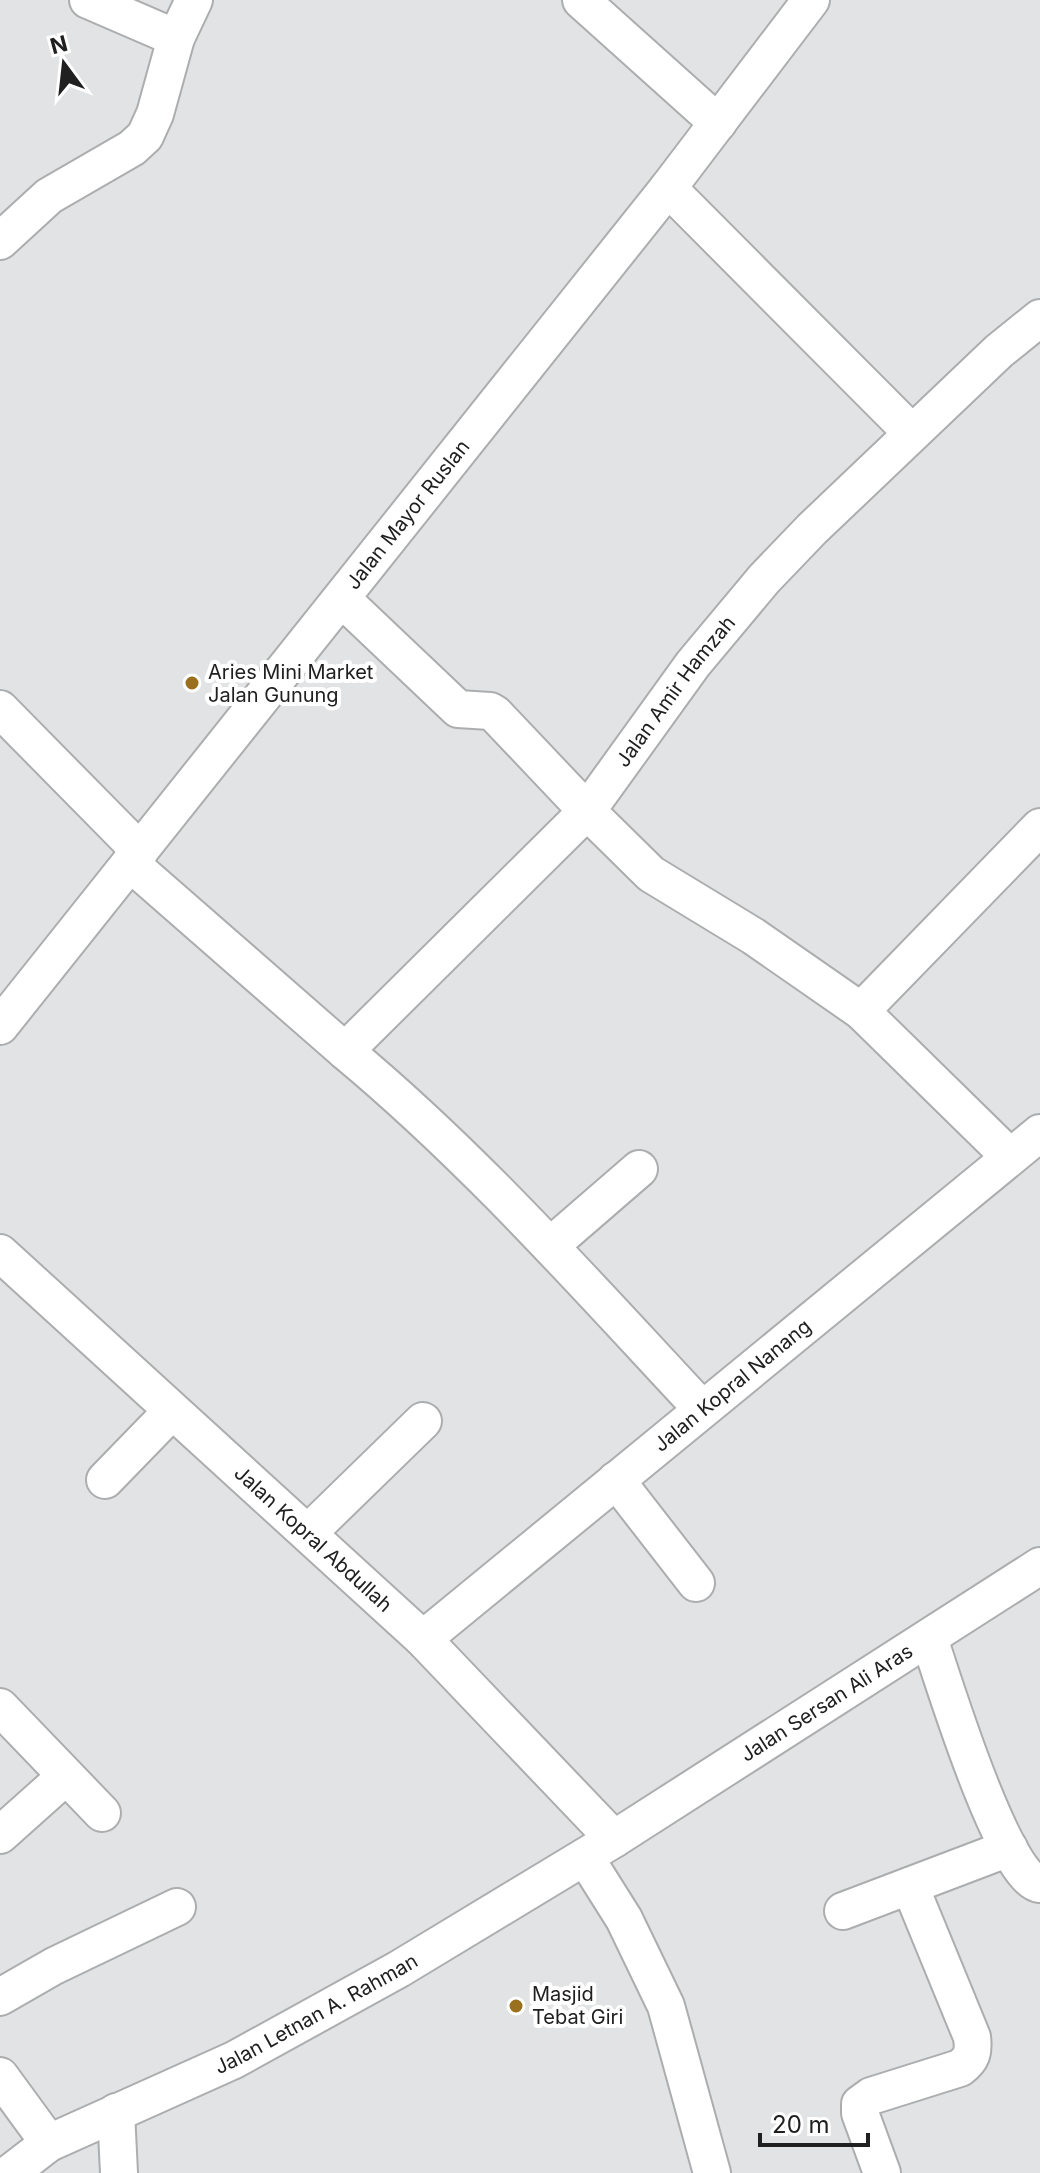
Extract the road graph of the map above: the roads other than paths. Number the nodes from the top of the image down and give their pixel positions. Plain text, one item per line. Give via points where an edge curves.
1 (88, 0) edge
2 (194, 0) edge
3 (581, 0) edge
4 (811, 0) edge
5 (176, 38) junction
6 (718, 123) junction
7 (668, 188) junction
8 (0, 241) edge
9 (1037, 327) edge
10 (912, 433) junction
11 (342, 599) junction
12 (0, 709) edge
13 (587, 811) junction
14 (1040, 827) edge
15 (135, 857) junction
16 (861, 1011) junction
17 (0, 1026) edge
18 (345, 1051) junction
19 (1040, 1133) edge
20 (1010, 1157) junction
21 (639, 1169) dead end
22 (550, 1246) junction
23 (0, 1253) edge
24 (702, 1409) junction
25 (172, 1411) junction
26 (423, 1421) dead end
27 (105, 1480) dead end
28 (616, 1480) junction
29 (308, 1533) junction
30 (1040, 1566) edge
31 (696, 1583) dead end
32 (929, 1638) junction
33 (423, 1639) junction
34 (0, 1707) edge
35 (66, 1776) junction
36 (102, 1813) dead end
37 (0, 1835) edge
38 (600, 1848) junction
39 (1009, 1848) junction
40 (1040, 1884) edge
41 (910, 1886) junction
42 (177, 1907) dead end
43 (843, 1911) dead end
44 (0, 1997) edge
45 (0, 2076) edge
46 (116, 2112) junction
47 (49, 2143) junction
48 (10, 2173) edge
49 (119, 2173) edge
50 (712, 2173) edge
51 (882, 2173) edge

1 - 5 street
2 - 5 street
3 - 6 street
4 - 6 street, Jalan Mayor Ruslan
5 - 8 street via 145,136 49,196
6 - 7 street, Jalan Mayor Ruslan
7 - 10 street
7 - 11 street, Jalan Mayor Ruslan
9 - 10 street, Jalan Amir Hamzah via 999,351
10 - 13 street, Jalan Amir Hamzah via 764,579 693,664
11 - 13 street via 458,709 495,714
11 - 15 street, Jalan Mayor Ruslan
12 - 15 street
13 - 16 street via 651,874
13 - 18 street, Jalan Amir Hamzah
14 - 16 street
15 - 17 street, Jalan Mayor Ruslan
15 - 18 street
16 - 20 street
18 - 22 street via 470,1163
19 - 20 street, Jalan Kopral Nanang
20 - 24 street, Jalan Kopral Nanang
21 - 22 street
22 - 24 street
23 - 25 street, Jalan Kopral Abdullah
24 - 28 street, Jalan Kopral Nanang
25 - 27 street
25 - 29 street, Jalan Kopral Abdullah
26 - 29 street
28 - 31 street
28 - 33 street, Jalan Kopral Nanang
29 - 33 street, Jalan Kopral Abdullah
30 - 32 street, Jalan Sersan Ali Aras
32 - 38 street, Jalan Sersan Ali Aras
32 - 39 street via 973,1769
33 - 38 street, Jalan Kopral Abdullah
34 - 35 street
35 - 36 street
35 - 37 street
38 - 46 street, Jalan Letnan A. Rahman via 248,2052
38 - 50 street, Jalan Kopral Abdullah via 624,1919 666,2006
39 - 40 street via 1026,1878
39 - 41 street
41 - 43 street
41 - 51 street via 974,2049 960,2068 860,2104
42 - 44 street
45 - 47 street
46 - 47 street, Jalan Letnan A. Rahman
46 - 49 street
47 - 48 street, Jalan Letnan A. Rahman

